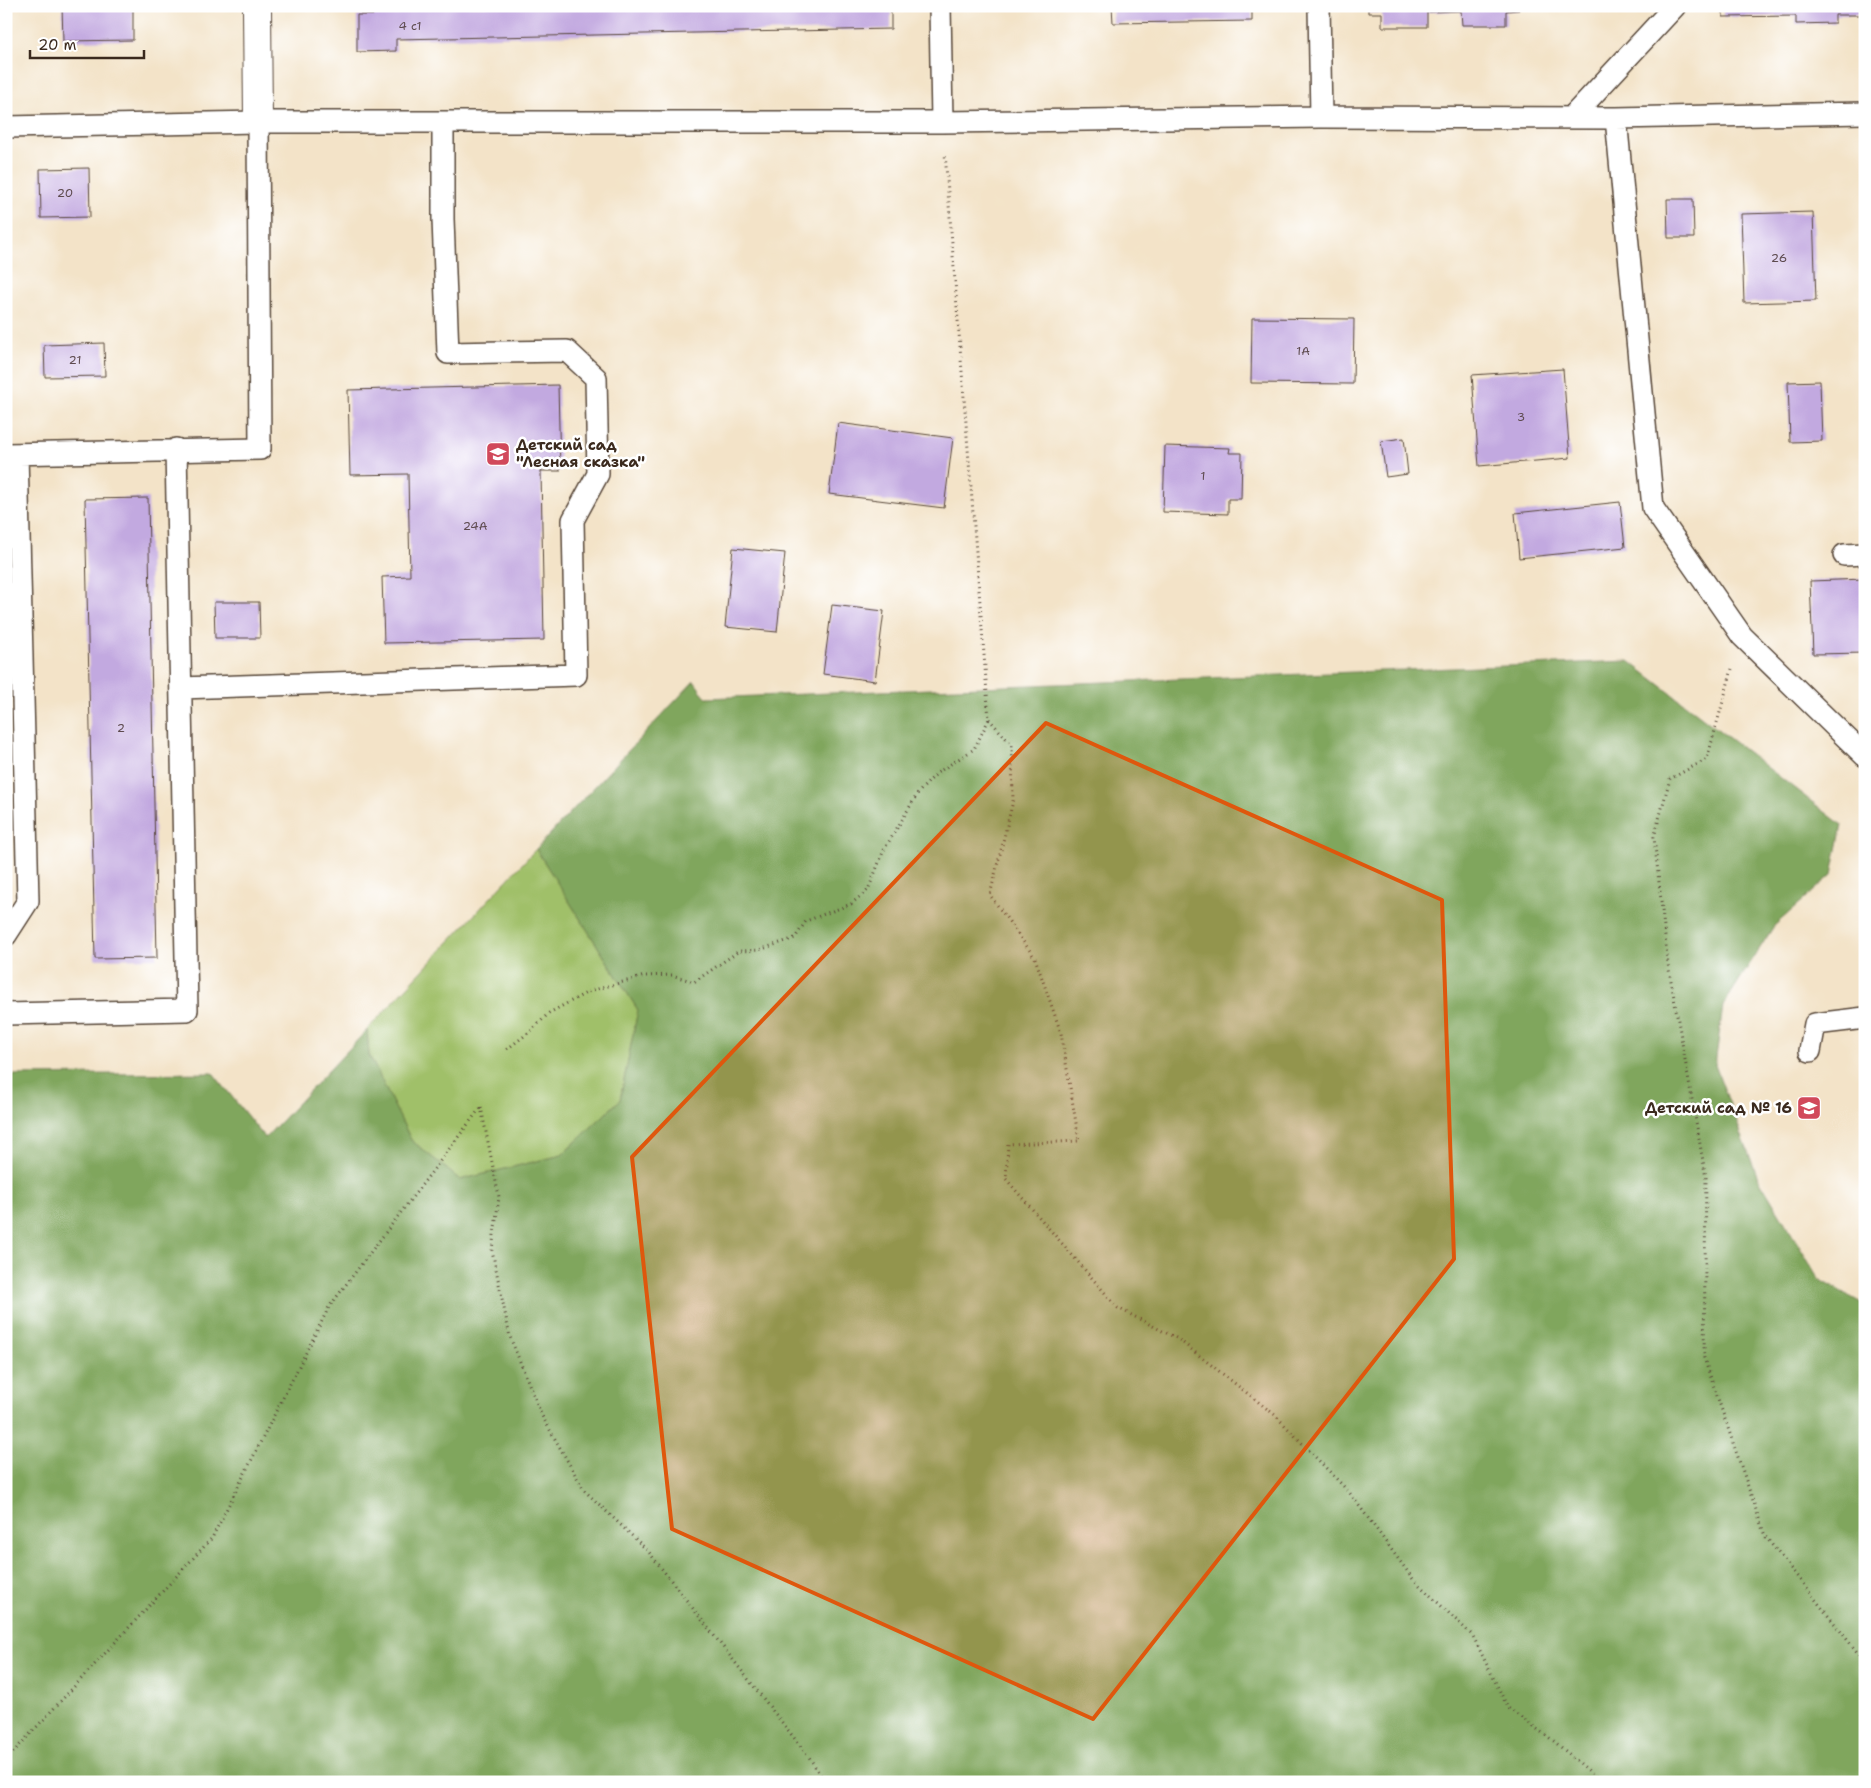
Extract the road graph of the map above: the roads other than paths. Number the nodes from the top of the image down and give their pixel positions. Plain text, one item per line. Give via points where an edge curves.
1 (257, 6) edge
2 (940, 6) edge
3 (1319, 6) edge
4 (1675, 6) edge
5 (1865, 113) edge
6 (1321, 117) junction
7 (1571, 118) junction
8 (1616, 118) junction
9 (258, 122) junction
10 (443, 122) junction
11 (942, 122) junction
12 (6, 127) edge
13 (176, 449) junction
14 (12, 454) edge
15 (1865, 554) edge
16 (1844, 555) dead end
17 (180, 688) junction
18 (1865, 756) edge
19 (6, 936) edge
20 (6, 1014) edge
21 (1865, 1018) edge
22 (1810, 1051) dead end

1 - 9 street
2 - 11 lane
3 - 6 lane
4 - 7 lane
5 - 8 lane
6 - 7 lane
6 - 11 lane
7 - 8 lane
8 - 18 lane via 1653,508 1742,636
9 - 10 lane
9 - 12 lane
9 - 13 lane via 260,449
10 - 11 lane
10 - 17 lane via 448,353 568,351 596,378 598,474 573,520 576,674
13 - 14 lane
13 - 17 lane
14 - 19 lane via 28,901
15 - 16 lane
17 - 20 lane via 187,1010
21 - 22 lane via 1815,1024

